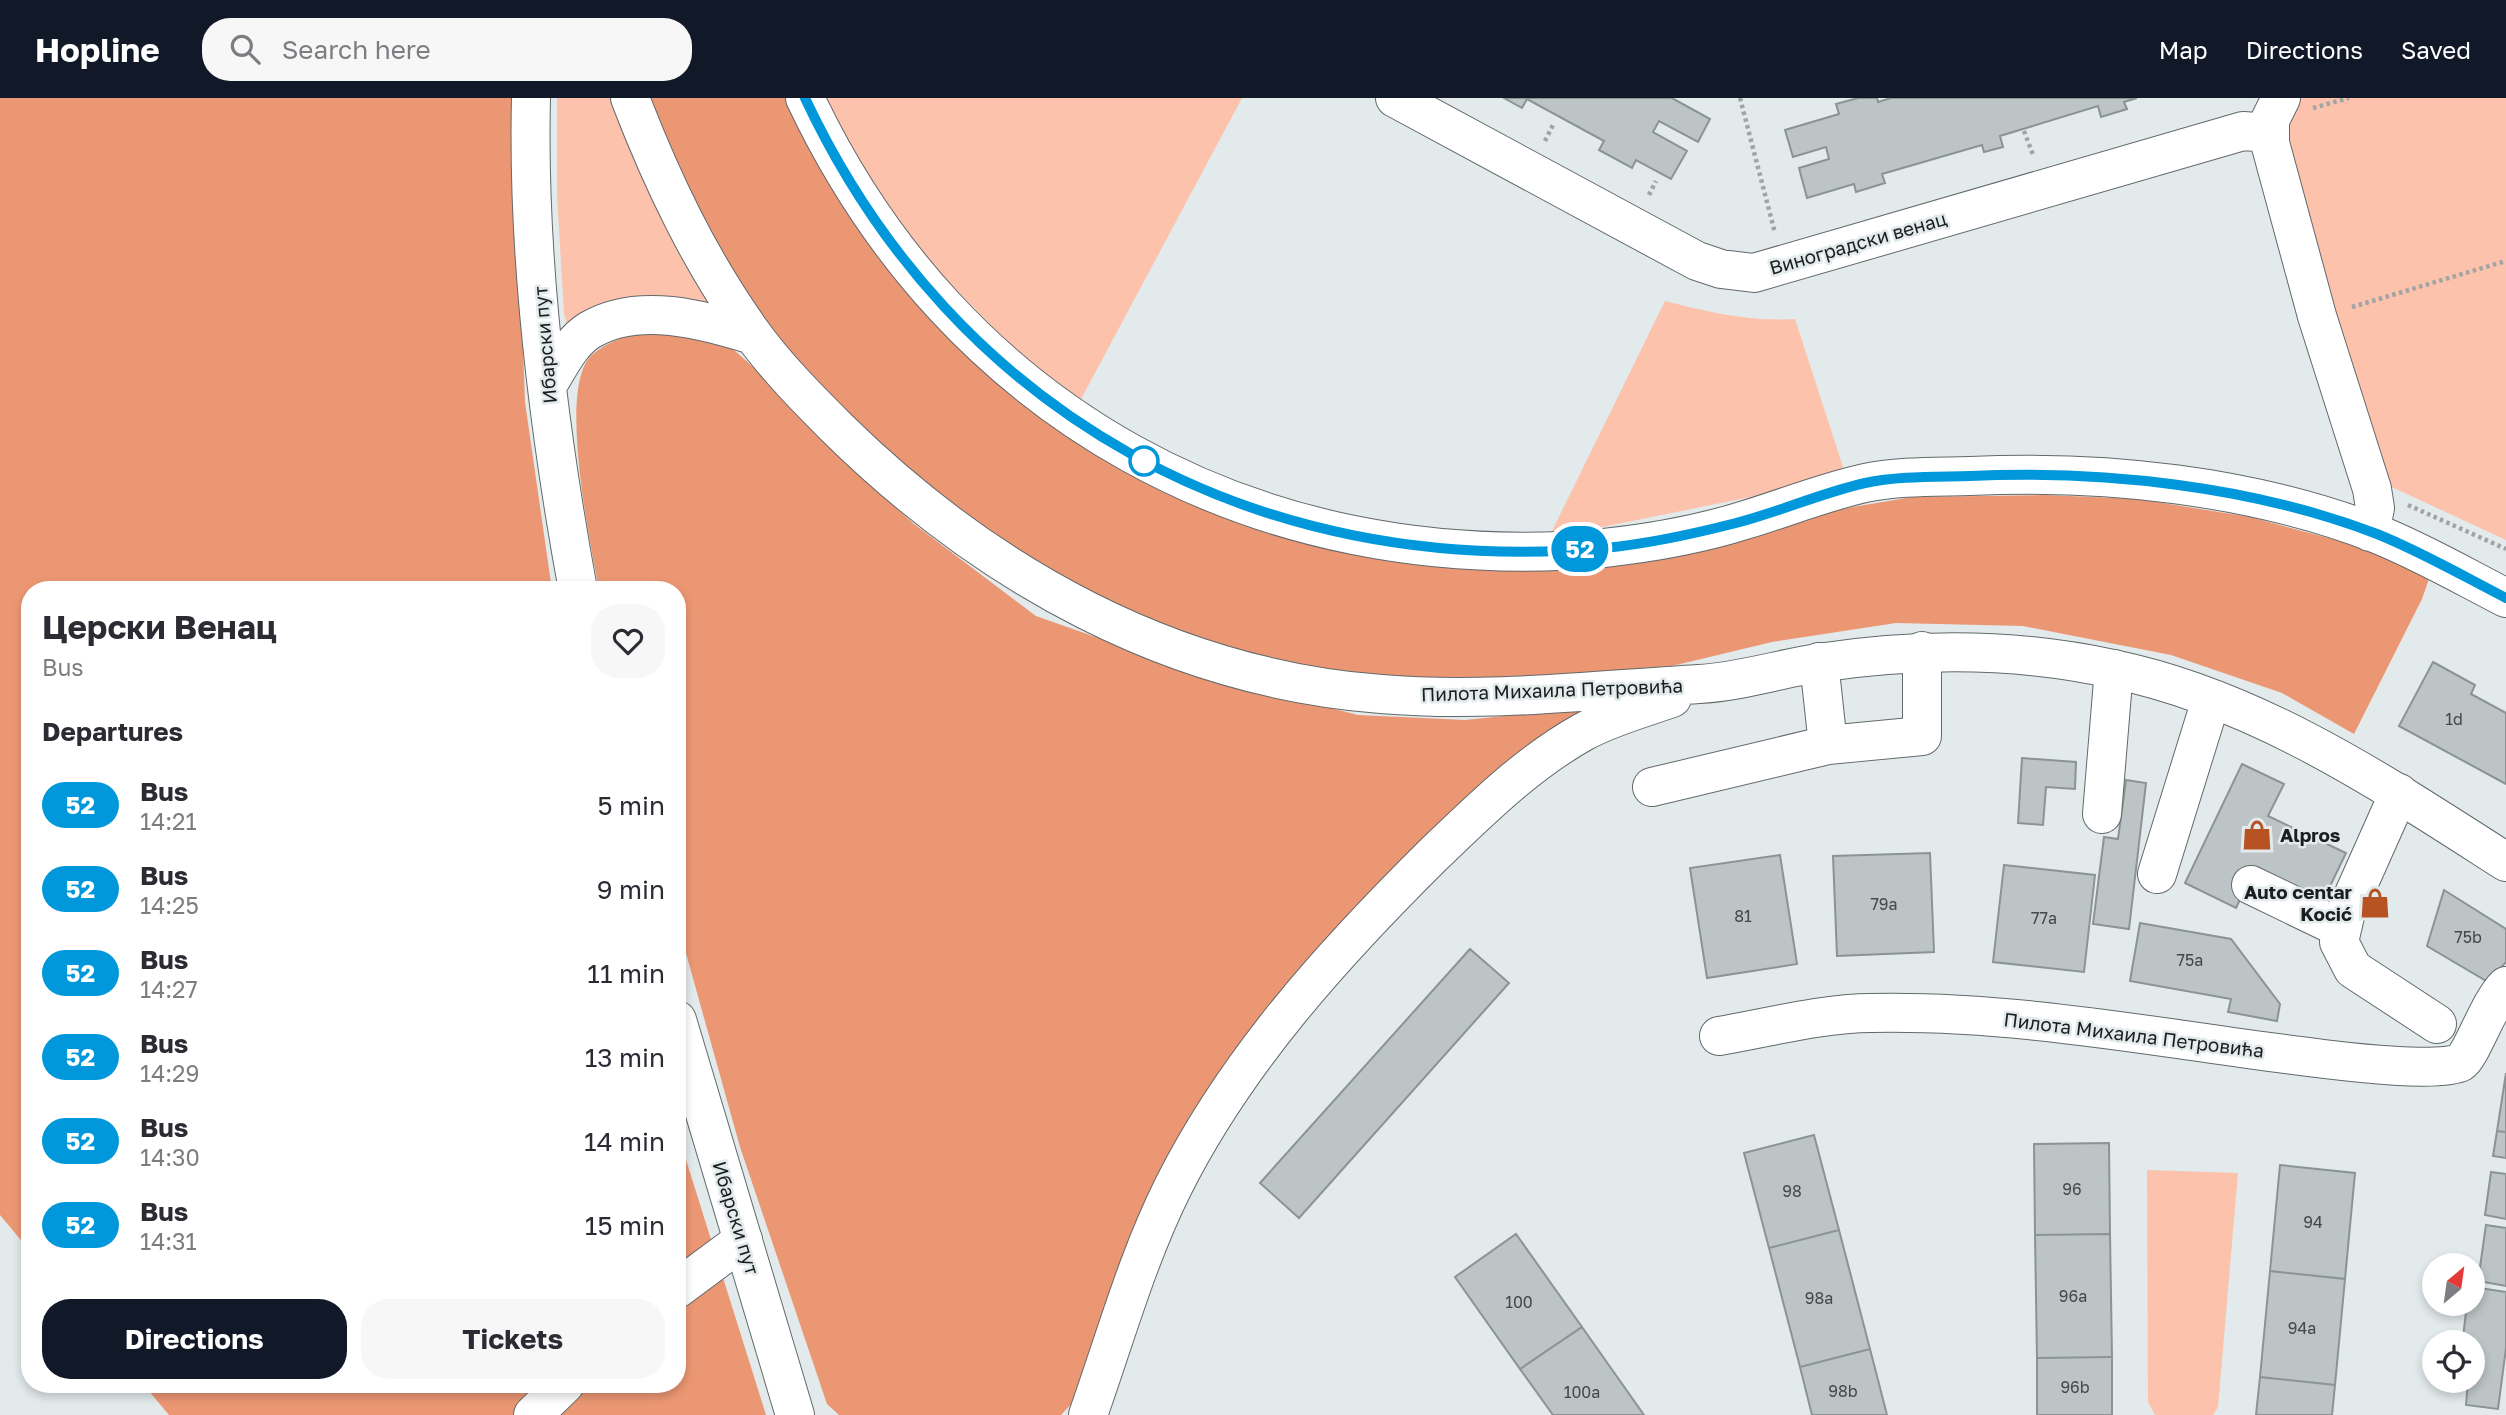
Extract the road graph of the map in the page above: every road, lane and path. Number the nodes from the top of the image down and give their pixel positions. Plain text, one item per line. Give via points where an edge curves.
1 (531, 98) edge
2 (630, 98) edge
3 (805, 98) edge
4 (1395, 98) edge
5 (1740, 98) edge
6 (2275, 115) edge
7 (2506, 261) edge
8 (1783, 264) junction
9 (2317, 316) junction
10 (753, 335) junction
11 (548, 386) junction
12 (2372, 489) junction
13 (2370, 532) junction
14 (2506, 549) edge
15 (576, 581) edge
16 (2506, 598) edge
17 (1922, 652) junction
18 (1819, 662) junction
19 (2114, 669) junction
20 (1710, 684) junction
21 (2211, 700) junction
22 (1828, 745) junction
23 (1651, 787) dead end
24 (2399, 793) junction
25 (2102, 814) dead end
26 (2506, 862) edge
27 (2157, 874) dead end
28 (2251, 885) dead end
29 (2342, 929) junction
30 (2506, 986) edge
31 (2437, 1024) dead end
32 (1718, 1035) dead end
33 (686, 1050) edge
34 (743, 1240) junction
35 (686, 1282) edge
36 (556, 1393) edge
37 (533, 1415) edge
38 (795, 1415) edge
39 (1088, 1415) edge

1 - 11 main road, Ибарски пут via 533,203
2 - 10 main road, Пилота Михаила Петровића via 691,238
3 - 13 main road via 849,183 903,262 976,340 1021,380 1072,419 1160,470 1284,519 1357,537 1457,551 1605,548 1737,523 1867,482 2094,477 2205,489
4 - 8 main road, Виноградски венац via 1697,261 1754,273
5 - 8 path
6 - 8 main road, Виноградски венац via 2243,131
6 - 9 main road, Виноградски венац
7 - 9 path
9 - 12 main road, Виноградски венац
10 - 11 main road via 664,315 613,322 590,330 575,344
10 - 20 main road, Пилота Михаила Петровића via 802,393 857,447 940,518 1068,603 1173,650 1322,687 1378,694 1482,696
11 - 15 main road, Ибарски пут
12 - 13 main road, Виноградски венац via 2375,508
12 - 14 path
13 - 16 main road
17 - 18 main road, Пилота Михаила Петровића
17 - 19 main road, Пилота Михаила Петровића via 1989,653
17 - 22 main road via 1922,736
18 - 20 main road, Пилота Михаила Петровића
18 - 22 main road
19 - 21 main road, Пилота Михаила Петровића
19 - 25 main road
20 - 39 main road, Пилота Михаила Петровића via 1586,730 1500,790 1402,885 1287,1013 1205,1126 1172,1189 1140,1265
21 - 24 main road, Пилота Михаила Петровића via 2313,745
21 - 27 main road
22 - 23 main road
24 - 26 main road, Пилота Михаила Петровића
24 - 29 main road
28 - 29 main road
29 - 31 main road via 2339,942 2353,969
30 - 32 main road, Пилота Михаила Петровића via 2484,1017 2468,1056 2454,1065 2365,1064 2165,1035 1961,1013 1867,1013
33 - 34 main road, Ибарски пут
34 - 35 main road
34 - 38 main road, Ибарски пут
36 - 37 main road

